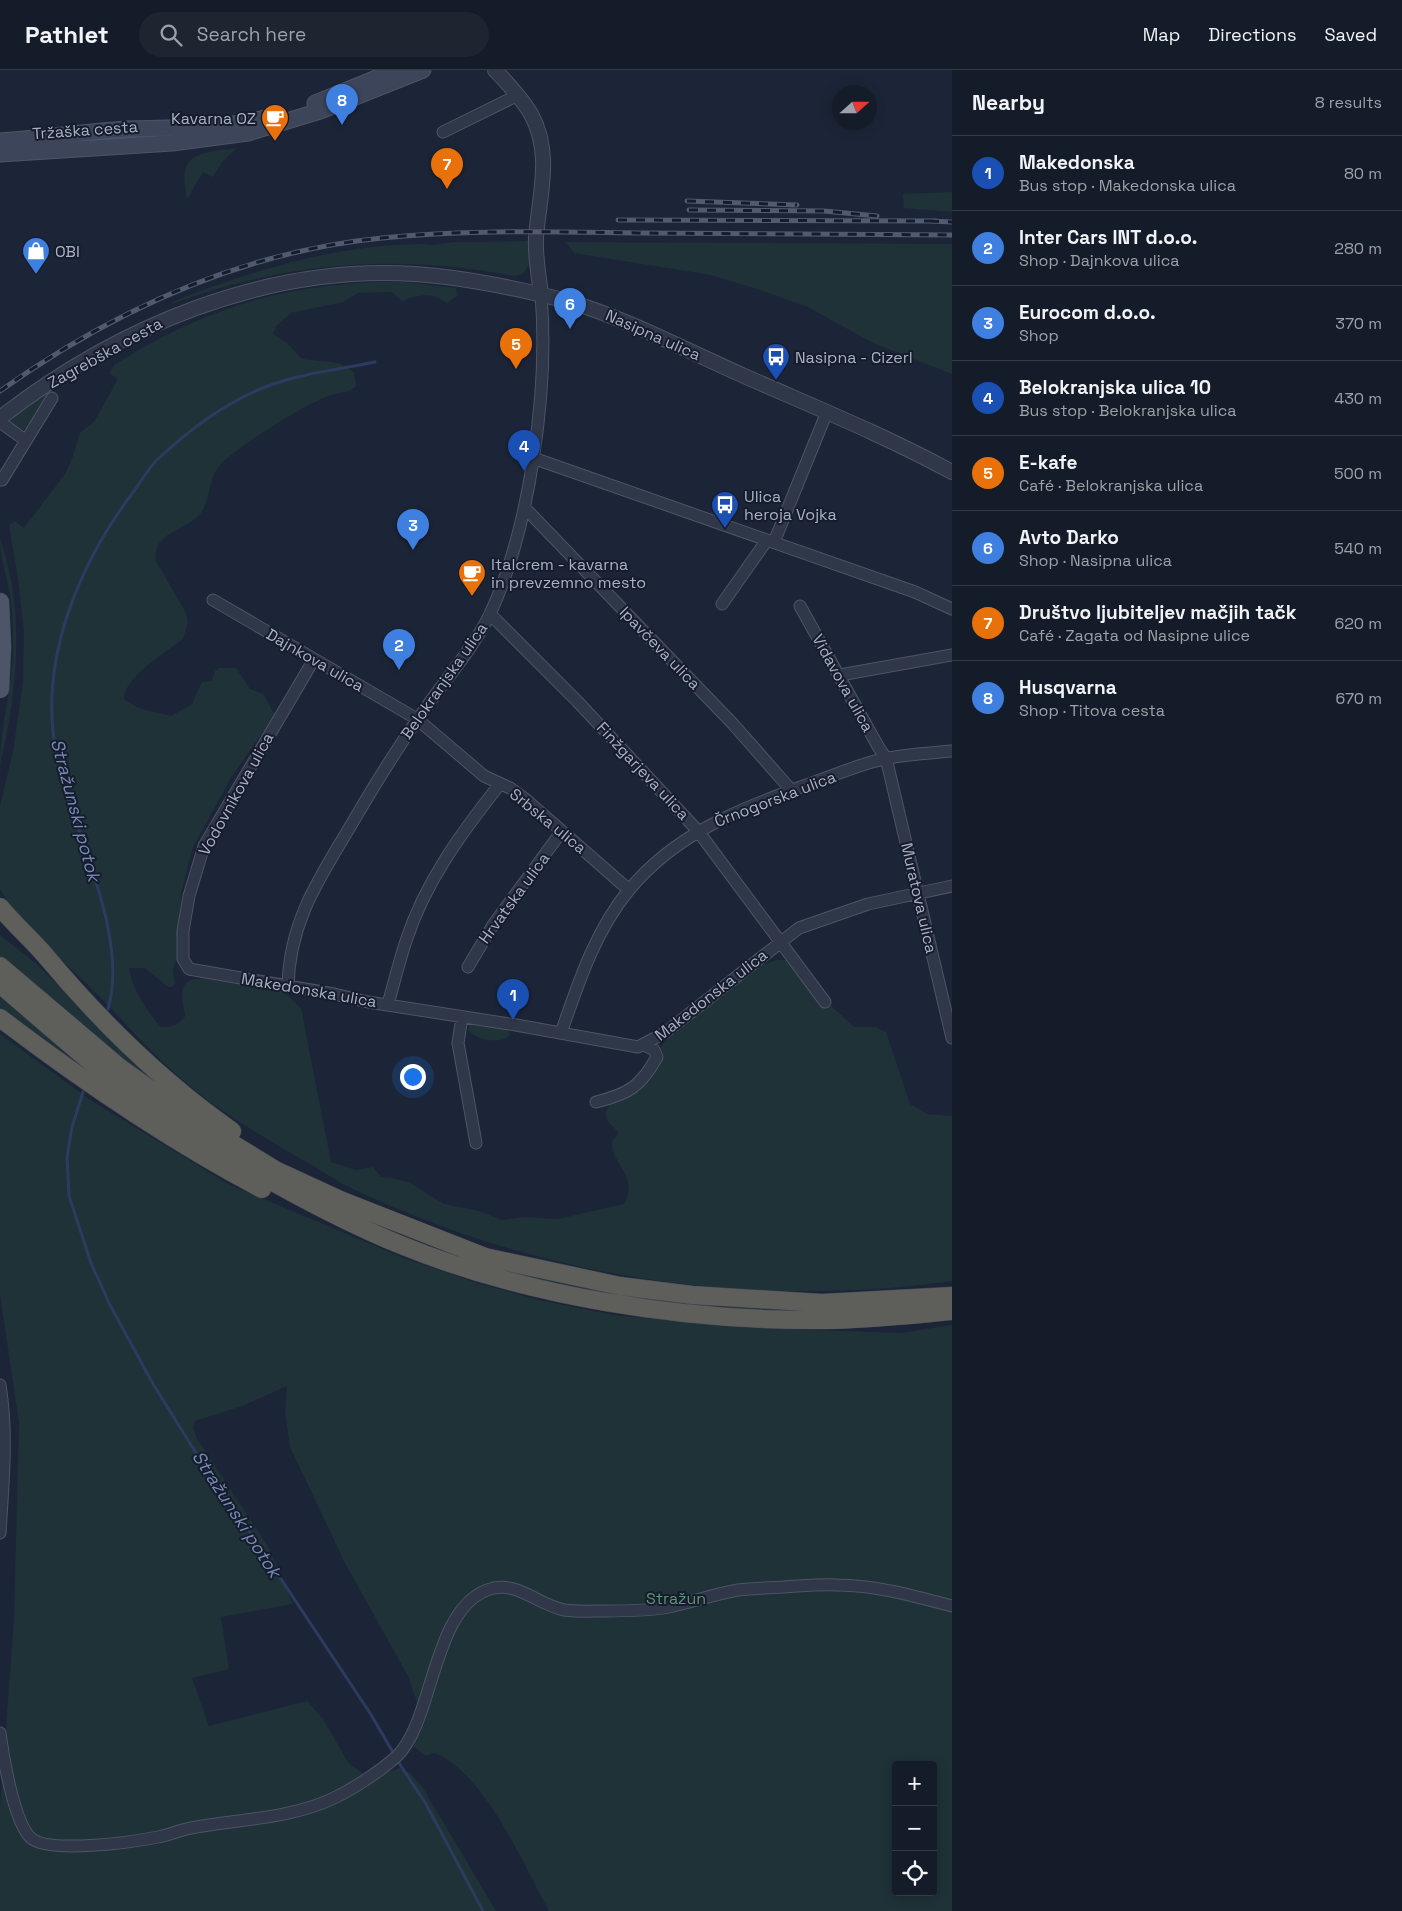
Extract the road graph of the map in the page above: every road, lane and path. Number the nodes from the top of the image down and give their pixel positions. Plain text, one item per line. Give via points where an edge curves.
1 (396, 70) edge
2 (423, 70) edge
3 (495, 70) edge
4 (518, 95) junction
5 (443, 132) dead end
6 (171, 136) junction
7 (0, 141) edge
8 (0, 154) edge
9 (541, 295) junction
10 (52, 398) dead end
11 (827, 412) junction
12 (0, 418) edge
13 (0, 422) edge
14 (25, 440) junction
15 (533, 458) junction
16 (952, 472) edge
17 (2, 480) dead end
18 (525, 508) junction
19 (770, 541) junction
20 (213, 600) dead end
21 (0, 602) edge
22 (722, 604) dead end
23 (800, 606) dead end
24 (952, 609) edge
25 (490, 614) junction
26 (952, 655) edge
27 (313, 661) junction
28 (840, 675) junction
29 (0, 689) edge
30 (417, 719) junction
31 (952, 751) edge
32 (886, 758) junction
33 (500, 784) junction
34 (792, 790) junction
35 (698, 830) junction
36 (562, 832) junction
37 (952, 886) edge
38 (629, 890) junction
39 (918, 893) junction
40 (0, 907) edge
41 (0, 926) edge
42 (781, 940) junction
43 (0, 966) edge
44 (186, 966) joint
45 (468, 967) dead end
46 (57, 971) junction
47 (0, 984) edge
48 (288, 986) junction
49 (825, 1002) dead end
50 (388, 1004) junction
51 (462, 1017) junction
52 (0, 1018) edge
53 (561, 1033) junction
54 (952, 1038) edge
55 (644, 1045) junction
56 (596, 1102) dead end
57 (476, 1143) dead end
58 (337, 1207) junction
59 (952, 1296) edge
60 (952, 1311) edge
61 (0, 1385) edge
62 (0, 1533) edge
63 (952, 1606) edge
64 (0, 1733) edge

1 - 6 main road via 268,117
2 - 6 main road via 320,112 266,128 214,139
3 - 4 street
4 - 5 street
4 - 9 street via 532,116 543,153 536,238
6 - 7 main road, Tržaška cesta via 83,132
6 - 8 main road, Tržaška cesta
9 - 11 street, Nasipna ulica via 625,322
9 - 12 street, Zagrebška cesta via 479,281 412,274 335,276 264,288 193,308 156,323 71,369
9 - 15 street, Belokranjska ulica via 540,392
10 - 14 street
11 - 16 street, Nasipna ulica
11 - 19 street
13 - 14 street
14 - 17 street
15 - 18 street, Belokranjska ulica
15 - 19 street
18 - 25 street, Belokranjska ulica
18 - 34 street, Ipavčeva ulica via 733,724
19 - 22 street
19 - 24 street via 915,592
20 - 27 street, Dajnkova ulica
21 - 29 main road
23 - 28 street, Vidavova ulica
25 - 30 street, Belokranjska ulica
25 - 35 street, Finžgarjeva ulica
26 - 28 street
27 - 30 street, Dajnkova ulica
27 - 44 street, Vodovnikova ulica via 204,846 188,896 183,931
28 - 32 street, Vidavova ulica
30 - 33 street, Srbska ulica via 484,776
30 - 48 street, Belokranjska ulica via 312,889 295,939
31 - 32 street, Črnogorska ulica
32 - 34 street, Črnogorska ulica
32 - 39 street, Muratova ulica
33 - 36 street, Srbska ulica via 524,798
33 - 50 street via 468,824 439,870 406,940
34 - 35 street, Črnogorska ulica
35 - 38 street, Črnogorska ulica
35 - 42 street, Finžgarjeva ulica
36 - 38 street, Srbska ulica
36 - 45 street, Hrvatska ulica via 493,925
37 - 39 street, Makedonska ulica
38 - 53 street, Črnogorska ulica via 582,972
39 - 42 street, Makedonska ulica via 840,912 799,928
39 - 54 street, Muratova ulica
40 - 46 highway
41 - 46 highway
42 - 49 street, Finžgarjeva ulica
42 - 55 street, Makedonska ulica via 666,1032
43 - 58 highway via 119,1067 187,1116
44 - 48 street, Makedonska ulica via 198,971
46 - 58 highway via 180,1092
47 - 58 highway via 110,1076 175,1125 274,1183
48 - 50 street, Makedonska ulica
50 - 51 street, Makedonska ulica
51 - 53 street, Makedonska ulica
51 - 57 street via 458,1043
52 - 58 highway via 100,1092 212,1163 304,1208
53 - 55 street, Makedonska ulica via 632,1047
55 - 56 street via 654,1050 657,1056 640,1083 625,1094
58 - 59 highway via 485,1257 620,1286 692,1295 822,1303
58 - 60 highway via 404,1246 544,1290 615,1303 690,1313 822,1320
61 - 62 street via 5,1446
63 - 64 street via 904,1594 839,1584 741,1590 667,1607 577,1611 554,1607 516,1589 488,1589 474,1597 452,1628 441,1649 415,1728 404,1748 390,1762 335,1798 296,1812 94,1846 41,1844 30,1838 17,1810

